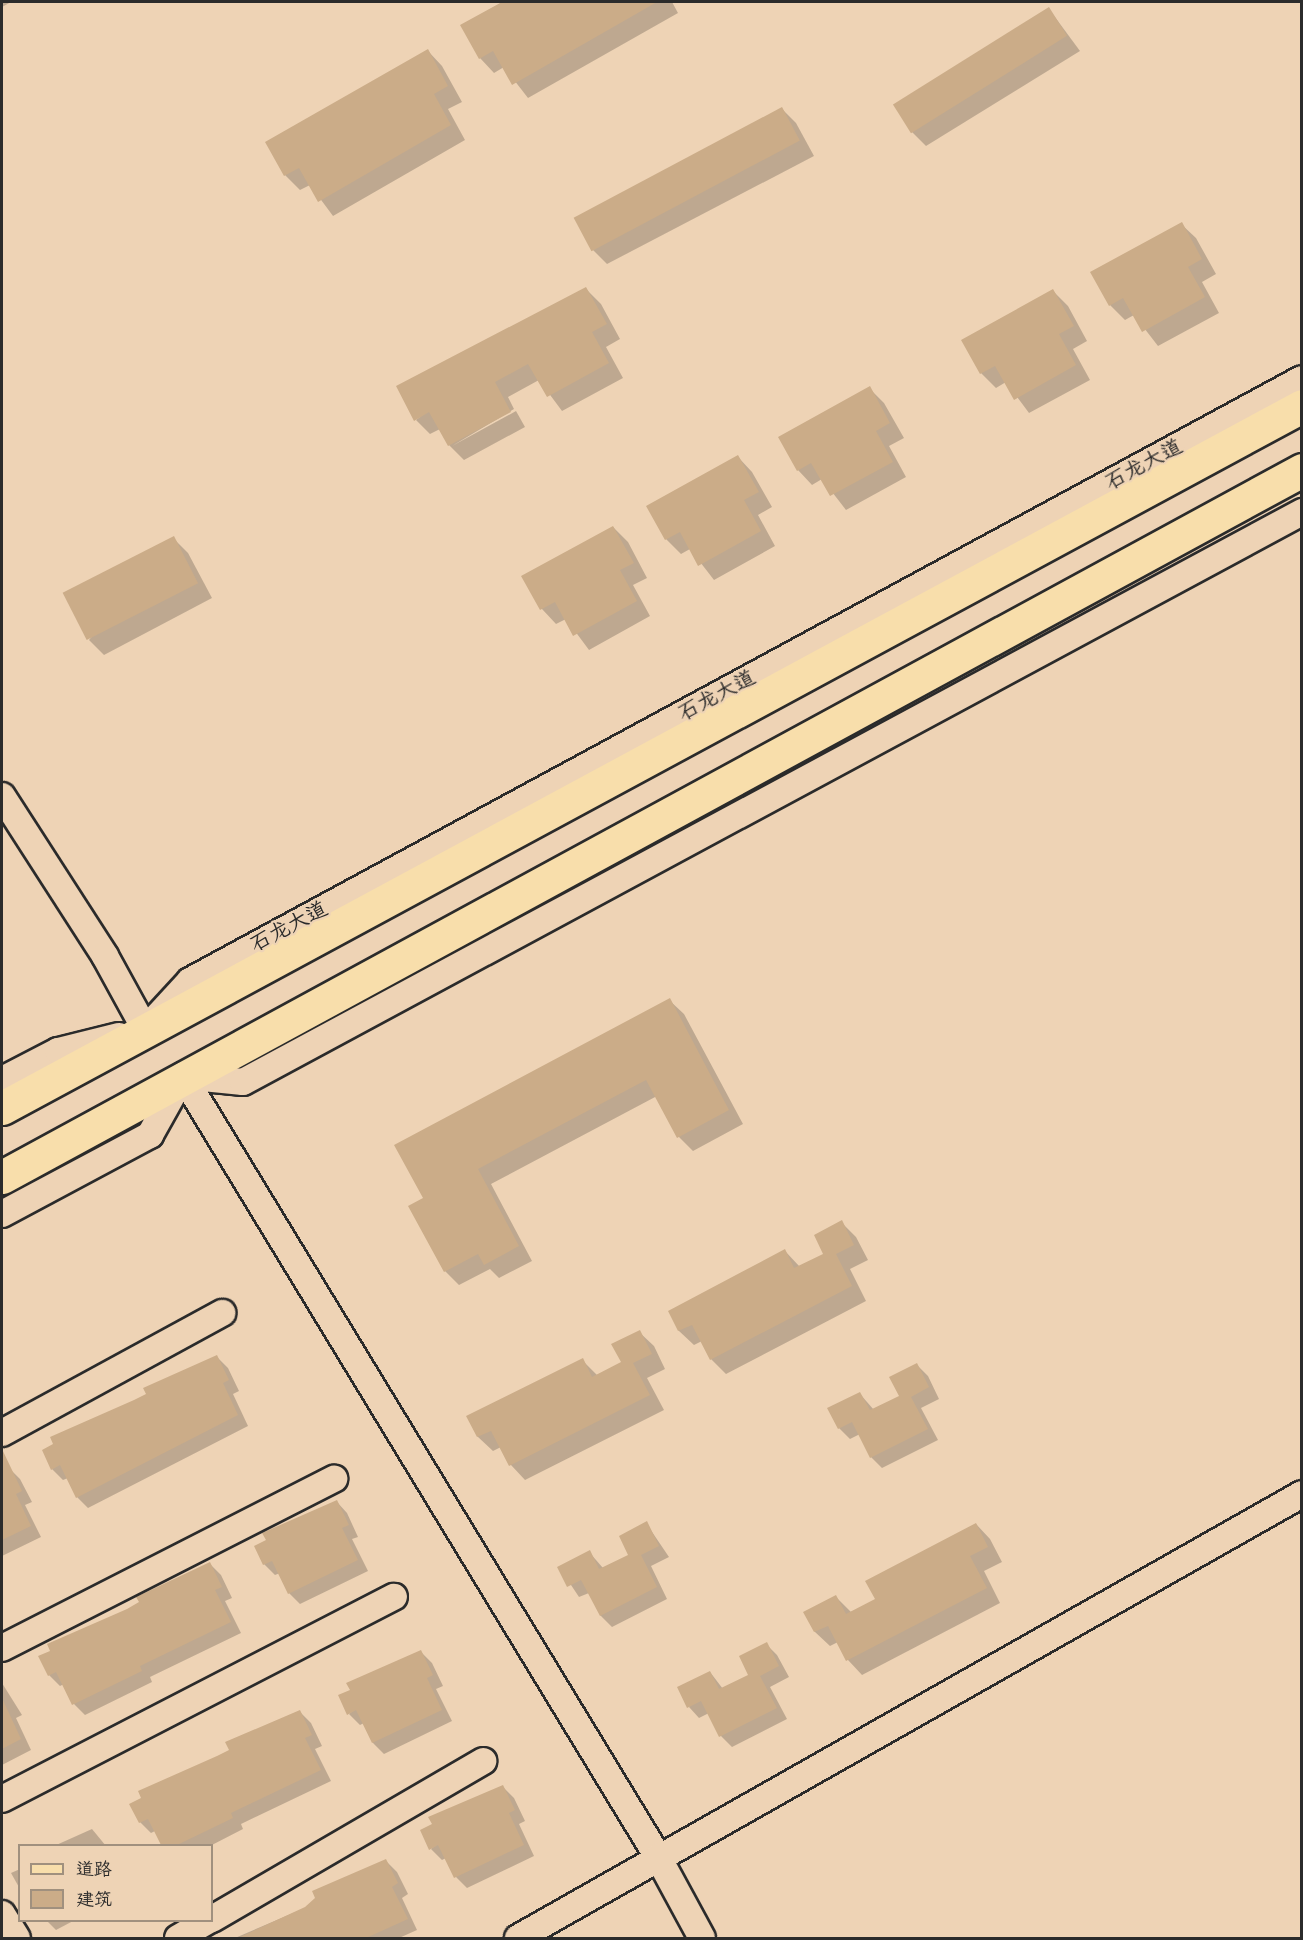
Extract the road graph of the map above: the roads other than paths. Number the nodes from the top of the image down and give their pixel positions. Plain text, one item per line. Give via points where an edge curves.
1 (1302, 380) edge
2 (1302, 406) edge
3 (1302, 470) edge
4 (1302, 512) edge
5 (2, 796) edge
6 (145, 1029) junction
7 (183, 1076) junction
8 (2, 1080) edge
9 (2, 1108) edge
10 (2, 1177) edge
11 (2, 1214) edge
12 (222, 1313) dead end
13 (2, 1433) edge
14 (334, 1479) dead end
15 (1302, 1494) edge
16 (394, 1597) dead end
17 (2, 1648) edge
18 (483, 1761) dead end
19 (2, 1799) edge
20 (658, 1857) junction
21 (2, 1914) edge
22 (213, 1918) edge
23 (206, 1922) edge
24 (17, 1938) edge
25 (177, 1938) edge
26 (518, 1938) edge
27 (702, 1938) edge

1 - 6 street, 石龙大道 via 190,981
2 - 6 main road, 石龙大道
3 - 7 main road
4 - 7 street via 243,1082
5 - 6 street via 105,956
6 - 8 street, 石龙大道 via 58,1051
6 - 9 main road, 石龙大道
7 - 10 main road
7 - 11 street via 150,1135
7 - 20 street
12 - 13 street
14 - 17 street
15 - 20 street
16 - 19 street
18 - 22 street
20 - 26 street
20 - 27 street
21 - 24 street
23 - 25 street

